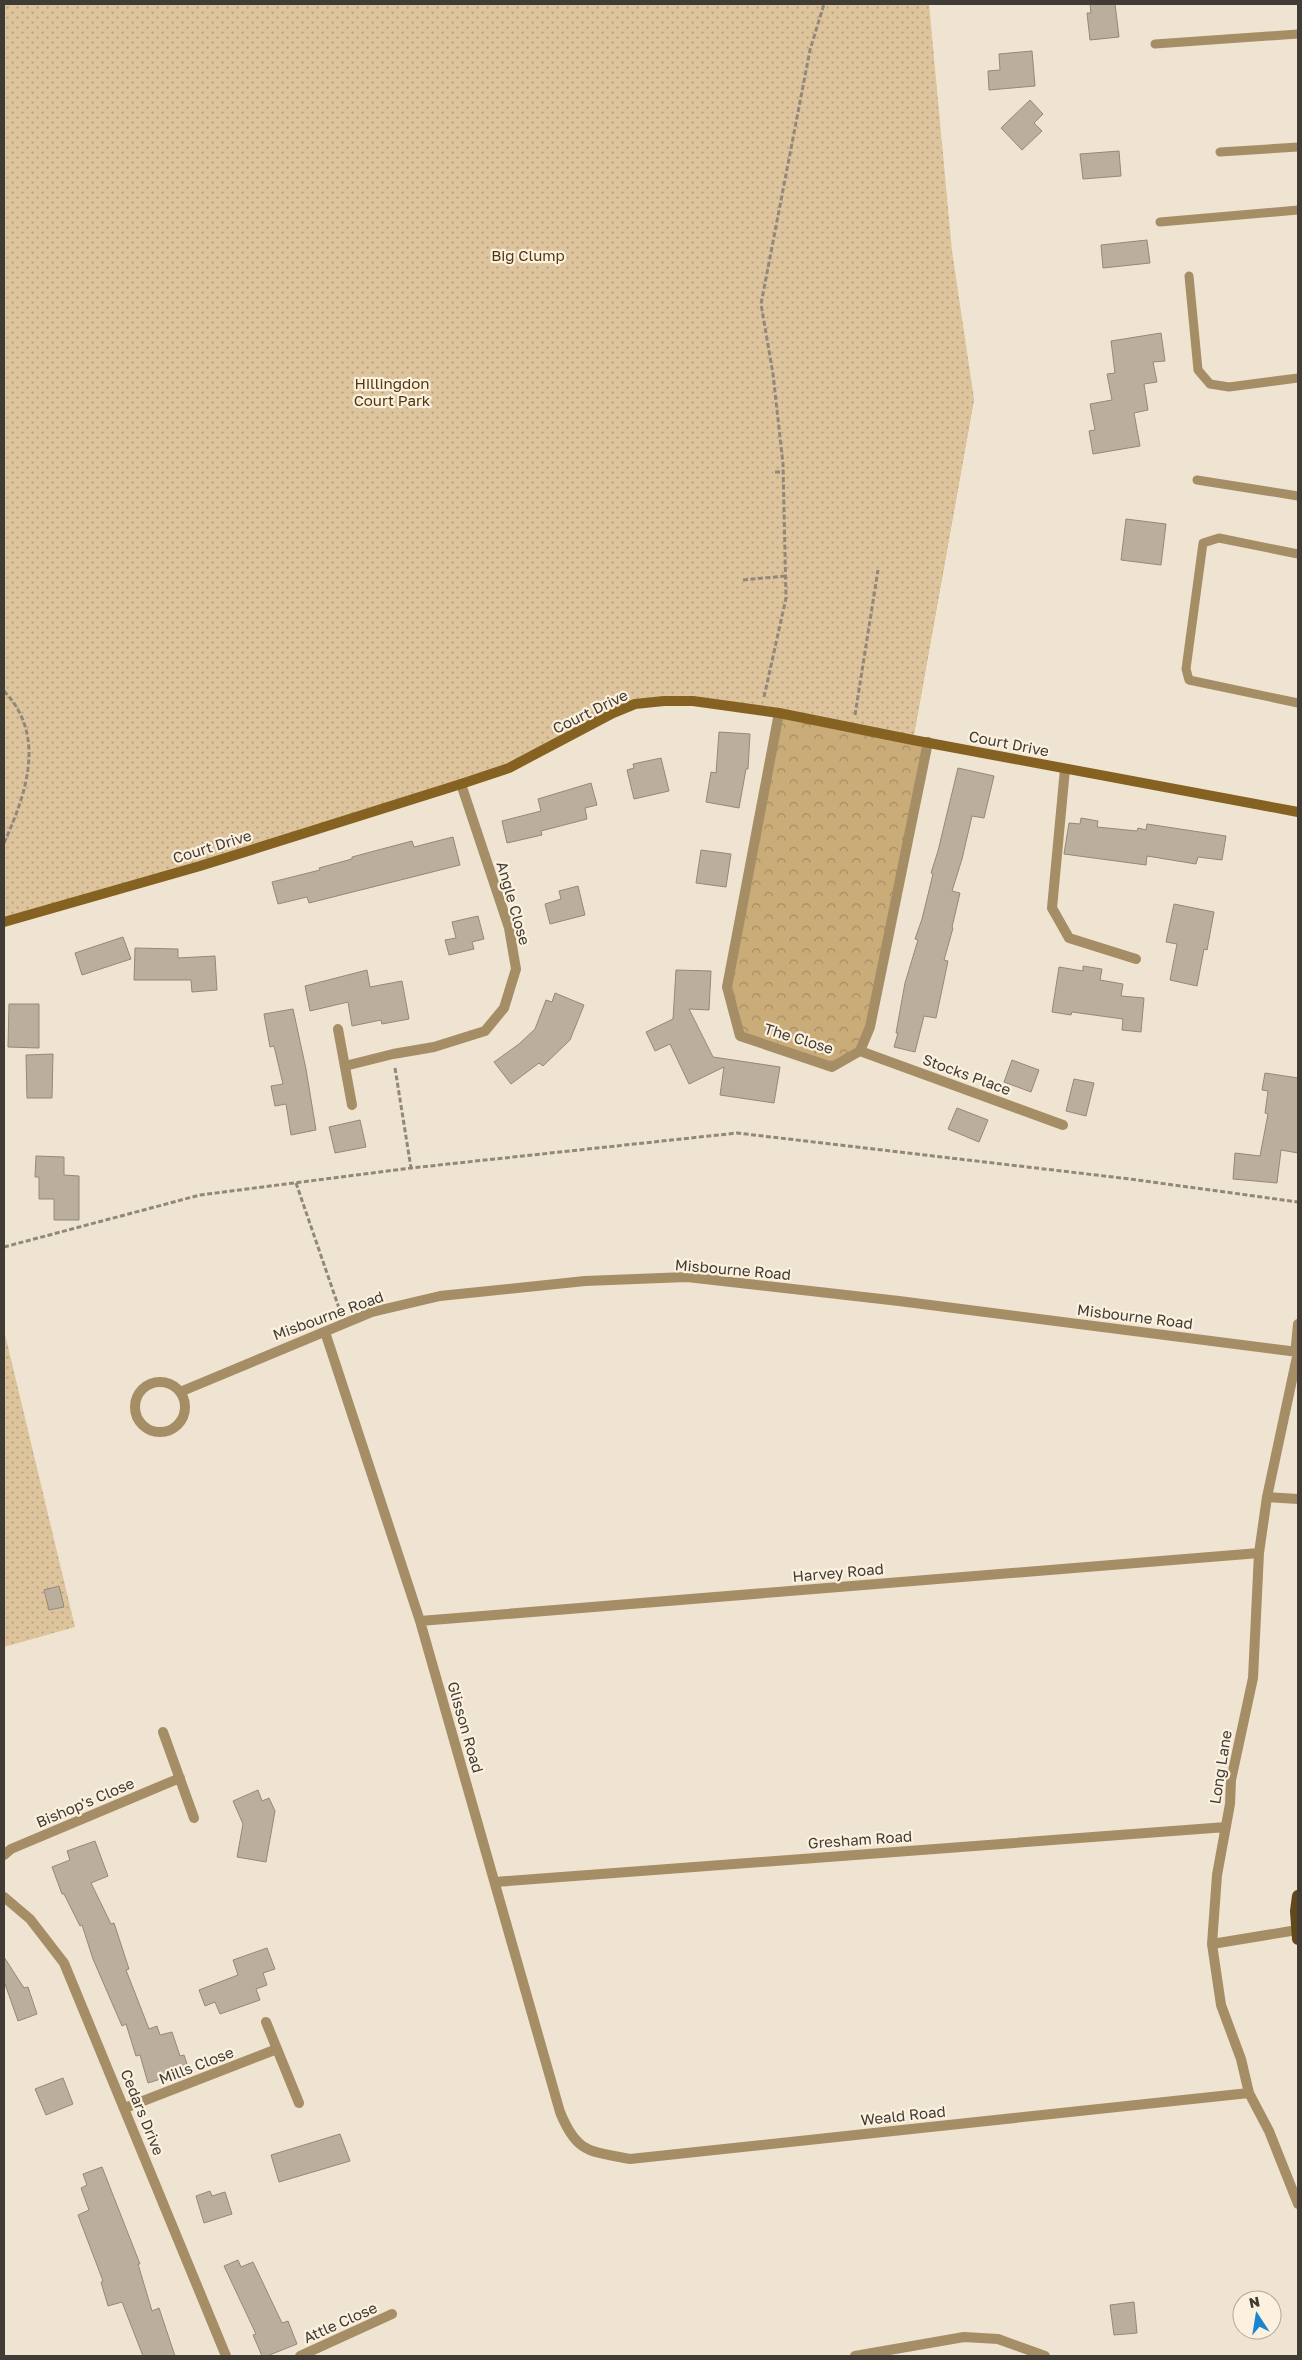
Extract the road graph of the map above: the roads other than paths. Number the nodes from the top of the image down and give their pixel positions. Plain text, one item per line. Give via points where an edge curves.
1 (1298, 34) edge
2 (1155, 44) dead end
3 (1298, 147) edge
4 (1220, 152) dead end
5 (1298, 210) edge
6 (1160, 222) dead end
7 (1189, 276) dead end
8 (1298, 378) edge
9 (1197, 480) dead end
10 (1298, 496) edge
11 (1298, 554) edge
12 (1298, 702) edge
13 (779, 712) junction
14 (928, 742) junction
15 (1065, 769) junction
16 (462, 784) junction
17 (1298, 812) edge
18 (4, 922) edge
19 (1136, 958) dead end
20 (338, 1029) dead end
21 (860, 1051) junction
22 (345, 1066) junction
23 (352, 1105) dead end
24 (1063, 1125) dead end
25 (1298, 1324) edge
26 (325, 1332) junction
27 (1298, 1352) edge
28 (180, 1392) junction
29 (1267, 1497) junction
30 (1298, 1499) edge
31 (1259, 1553) junction
32 (420, 1621) junction
33 (163, 1732) dead end
34 (180, 1778) junction
35 (194, 1818) dead end
36 (1226, 1827) junction
37 (4, 1855) edge
38 (495, 1882) junction
39 (1298, 1896) edge
40 (4, 1897) edge
41 (1298, 1935) edge
42 (1212, 1944) junction
43 (266, 2022) dead end
44 (277, 2049) junction
45 (1249, 2093) junction
46 (299, 2103) dead end
47 (125, 2108) junction
48 (568, 2132) joint
49 (1298, 2204) edge
50 (392, 2314) dead end
51 (226, 2356) edge
52 (300, 2356) edge
53 (855, 2356) edge
54 (1045, 2356) edge

1 - 2 lane
3 - 4 lane
5 - 6 lane
7 - 8 lane via 1198,370 1210,384 1229,386
9 - 10 lane
11 - 12 lane via 1219,538 1204,543 1186,669 1189,680
13 - 14 street, Court Drive
13 - 16 street, Court Drive via 693,701 635,704 509,768
13 - 21 street, The Close via 727,988 740,1036 832,1067
14 - 15 street, Court Drive
14 - 21 street via 870,1027
15 - 17 street, Court Drive
15 - 19 street via 1052,908 1069,938
16 - 18 street, Court Drive via 200,866
16 - 22 street, Angle Close via 508,928 516,969 504,1008 485,1031 434,1047
20 - 22 street
21 - 24 street, Stocks Place
22 - 23 street
25 - 27 street, Long Lane
26 - 27 street, Misbourne Road via 372,1312 440,1296 585,1281 687,1277
26 - 28 street, Misbourne Road
26 - 32 street, Glisson Road
27 - 29 street, Long Lane
28 - 28 street via 166,1383 149,1384 137,1397 134,1409 144,1428 164,1432 179,1424 185,1405
29 - 30 street
29 - 31 street, Long Lane
31 - 32 street, Harvey Road
31 - 36 street, Long Lane via 1253,1678 1231,1780
32 - 38 street, Glisson Road
33 - 34 street
34 - 35 street
34 - 37 street, Bishop's Close via 11,1849
36 - 38 street, Gresham Road
36 - 42 street, Long Lane via 1217,1875
38 - 48 street, Glisson Road
39 - 41 main road
40 - 47 street, Cedars Drive via 30,1919 64,1963
41 - 42 street
42 - 45 street, Long Lane via 1220,2005 1241,2059
43 - 44 street
44 - 46 street
44 - 47 street, Mills Close
45 - 48 street, Weald Road via 630,2159 586,2150
45 - 49 street, Long Lane via 1269,2131
47 - 51 street, Cedars Drive
50 - 52 street, Attle Close
53 - 54 street via 964,2337 998,2339

